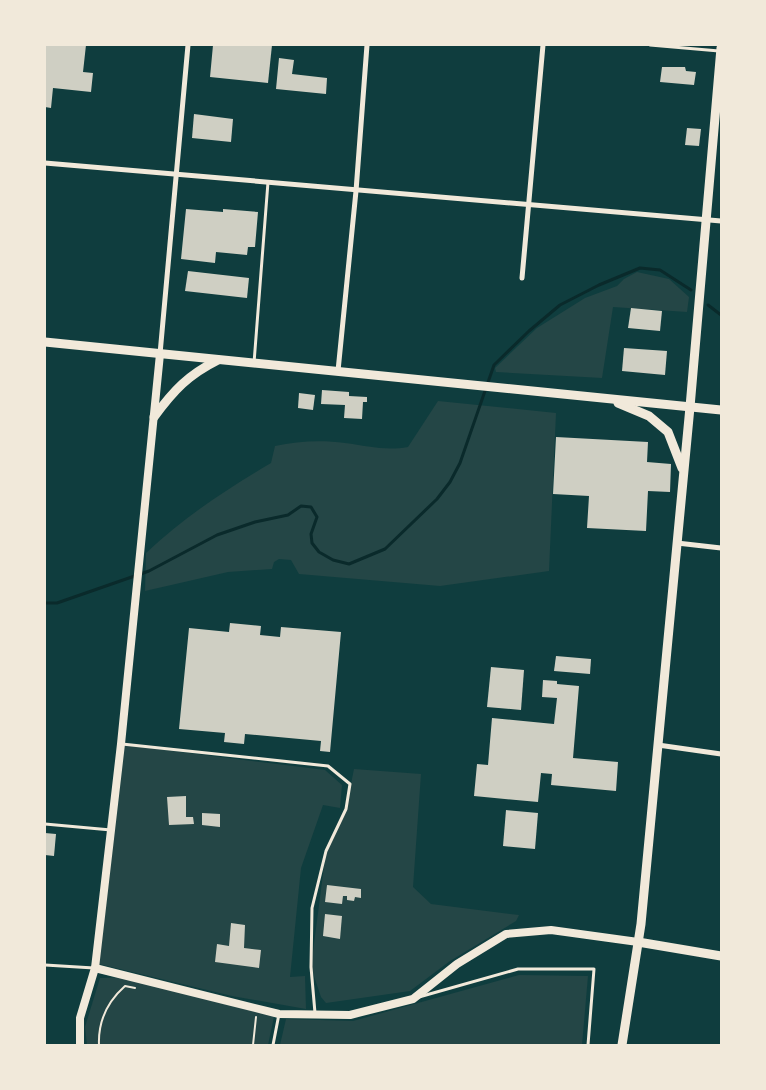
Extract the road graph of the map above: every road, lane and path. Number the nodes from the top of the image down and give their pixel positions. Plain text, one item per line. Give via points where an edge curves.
1 (188, 45) edge
2 (367, 45) edge
3 (543, 45) edge
4 (650, 45) edge
5 (721, 50) edge
6 (45, 163) edge
7 (178, 174) junction
8 (268, 181) junction
9 (356, 191) junction
10 (530, 205) junction
11 (706, 220) junction
12 (721, 221) edge
13 (522, 278) dead end
14 (45, 342) edge
15 (60, 344) junction
16 (45, 347) edge
17 (160, 354) junction
18 (218, 360) junction
19 (254, 363) junction
20 (338, 371) junction
21 (609, 399) junction
22 (690, 407) junction
23 (717, 410) edge
24 (154, 417) junction
25 (683, 472) junction
26 (676, 543) junction
27 (721, 548) edge
28 (121, 744) junction
29 (658, 745) junction
30 (721, 754) edge
31 (45, 824) edge
32 (111, 830) junction
33 (638, 942) junction
34 (721, 956) edge
35 (45, 965) edge
36 (95, 968) junction
37 (144, 990) dead end
38 (413, 999) junction
39 (247, 1014) dead end
40 (279, 1014) junction
41 (315, 1015) junction
42 (80, 1045) edge
43 (99, 1045) edge
44 (252, 1045) edge
45 (273, 1045) edge
46 (588, 1045) edge
47 (622, 1045) edge

1 - 7 street
2 - 9 street
3 - 10 street
4 - 5 lane
5 - 11 main road
6 - 7 street
7 - 8 street
7 - 17 street
8 - 9 street
8 - 19 lane
9 - 10 street
9 - 20 street
10 - 11 street
10 - 13 street
11 - 12 street
11 - 22 main road
14 - 15 main road
15 - 16 main road
15 - 17 main road
17 - 18 main road
17 - 24 street
18 - 19 main road
18 - 24 main road via 194,372 172,392
19 - 20 main road
20 - 21 main road
21 - 22 main road
21 - 25 main road via 649,416 668,432
22 - 23 main road
22 - 25 main road
24 - 28 street
25 - 26 main road
26 - 27 street
26 - 29 main road
28 - 32 street
28 - 41 lane via 328,766 350,784 346,809 326,851 312,908 311,967
29 - 30 street
29 - 33 main road
31 - 32 lane
32 - 36 street
33 - 34 main road
33 - 38 street via 551,930 506,934 456,964
33 - 47 main road
35 - 36 lane
36 - 40 street
36 - 42 street via 80,1018
37 - 43 path via 125,986 112,998 98,1029
38 - 41 street via 350,1015
38 - 46 lane via 518,969 594,969
39 - 44 path via 256,1017
40 - 41 street
40 - 45 lane

